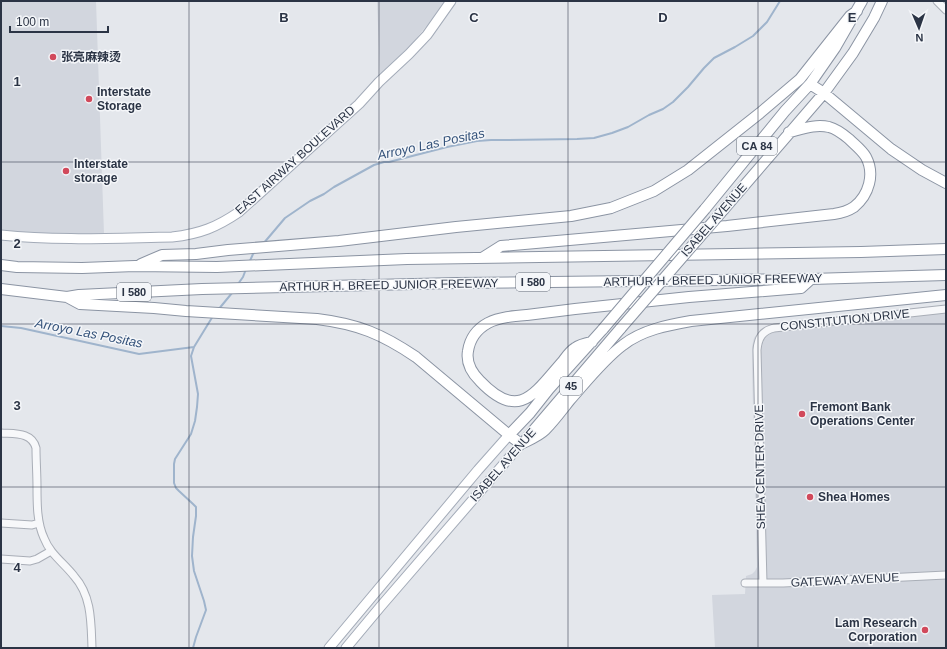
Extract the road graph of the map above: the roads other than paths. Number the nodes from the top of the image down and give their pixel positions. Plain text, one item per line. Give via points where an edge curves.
1 (452, 1) edge
2 (862, 1) edge
3 (882, 1) edge
4 (937, 1) edge
5 (946, 10) edge
6 (857, 11) junction
7 (810, 84) junction
8 (824, 93) junction
9 (790, 132) junction
10 (946, 183) edge
11 (1, 235) edge
12 (946, 249) edge
13 (482, 258) junction
14 (1, 264) edge
15 (135, 266) junction
16 (946, 275) edge
17 (812, 279) junction
18 (1, 289) edge
19 (946, 295) edge
20 (67, 297) junction
21 (946, 308) edge
22 (621, 328) joint
23 (592, 342) junction
24 (758, 350) joint
25 (1, 433) edge
26 (509, 435) junction
27 (521, 444) junction
28 (1, 523) edge
29 (39, 523) junction
30 (51, 552) junction
31 (1, 559) edge
32 (946, 575) edge
33 (745, 582) dead end
34 (763, 583) junction
35 (92, 648) edge
36 (329, 648) edge
37 (346, 648) edge

1 - 11 main road, EAST AIRWAY BOULEVARD via 419,45 359,104 228,220 201,232 172,237 69,239
2 - 6 highway, ISABEL AVENUE / CA 84
3 - 8 highway, ISABEL AVENUE / CA 84 via 853,53
4 - 5 street
6 - 7 highway, ISABEL AVENUE / CA 84
6 - 15 highway via 850,16 800,79 760,113 688,170 654,191 611,208 571,216 347,240 162,255
7 - 8 highway
7 - 23 highway, ISABEL AVENUE / CA 84, bridge
8 - 9 highway, ISABEL AVENUE / CA 84
8 - 10 highway via 891,149
9 - 13 highway via 812,127 830,127 855,144 866,157 870,175 869,184 861,200 848,210 834,214 501,246
9 - 22 highway, ISABEL AVENUE / CA 84, bridge
12 - 13 highway, ARTHUR H. BREED JUNIOR FREEWAY / I 580
13 - 15 highway, ARTHUR H. BREED JUNIOR FREEWAY / I 580 via 270,265
14 - 15 highway, ARTHUR H. BREED JUNIOR FREEWAY / I 580 via 17,267 82,268
16 - 17 highway, ARTHUR H. BREED JUNIOR FREEWAY / I 580
17 - 20 highway, ARTHUR H. BREED JUNIOR FREEWAY / I 580 via 202,289
17 - 23 highway via 801,288 680,298 500,319 481,327 469,344 467,354 469,365 483,384 503,399 520,401 536,392 575,347
18 - 20 highway, ARTHUR H. BREED JUNIOR FREEWAY / I 580
19 - 27 highway via 691,321 650,331 623,344 544,431
20 - 26 highway via 80,304 317,319 353,325 384,337 416,357
21 - 24 street, CONSTITUTION DRIVE via 774,328 763,333
22 - 27 highway, ISABEL AVENUE / 45
23 - 26 highway, ISABEL AVENUE / 45
24 - 34 street, SHEA CENTER DRIVE
25 - 29 street via 25,435 36,445
26 - 27 highway
26 - 36 main road, ISABEL AVENUE
27 - 37 main road, ISABEL AVENUE
28 - 29 street
29 - 30 street
30 - 31 street via 30,561
30 - 35 street via 75,576 85,593 90,612
32 - 34 street, GATEWAY AVENUE
33 - 34 street, GATEWAY AVENUE

